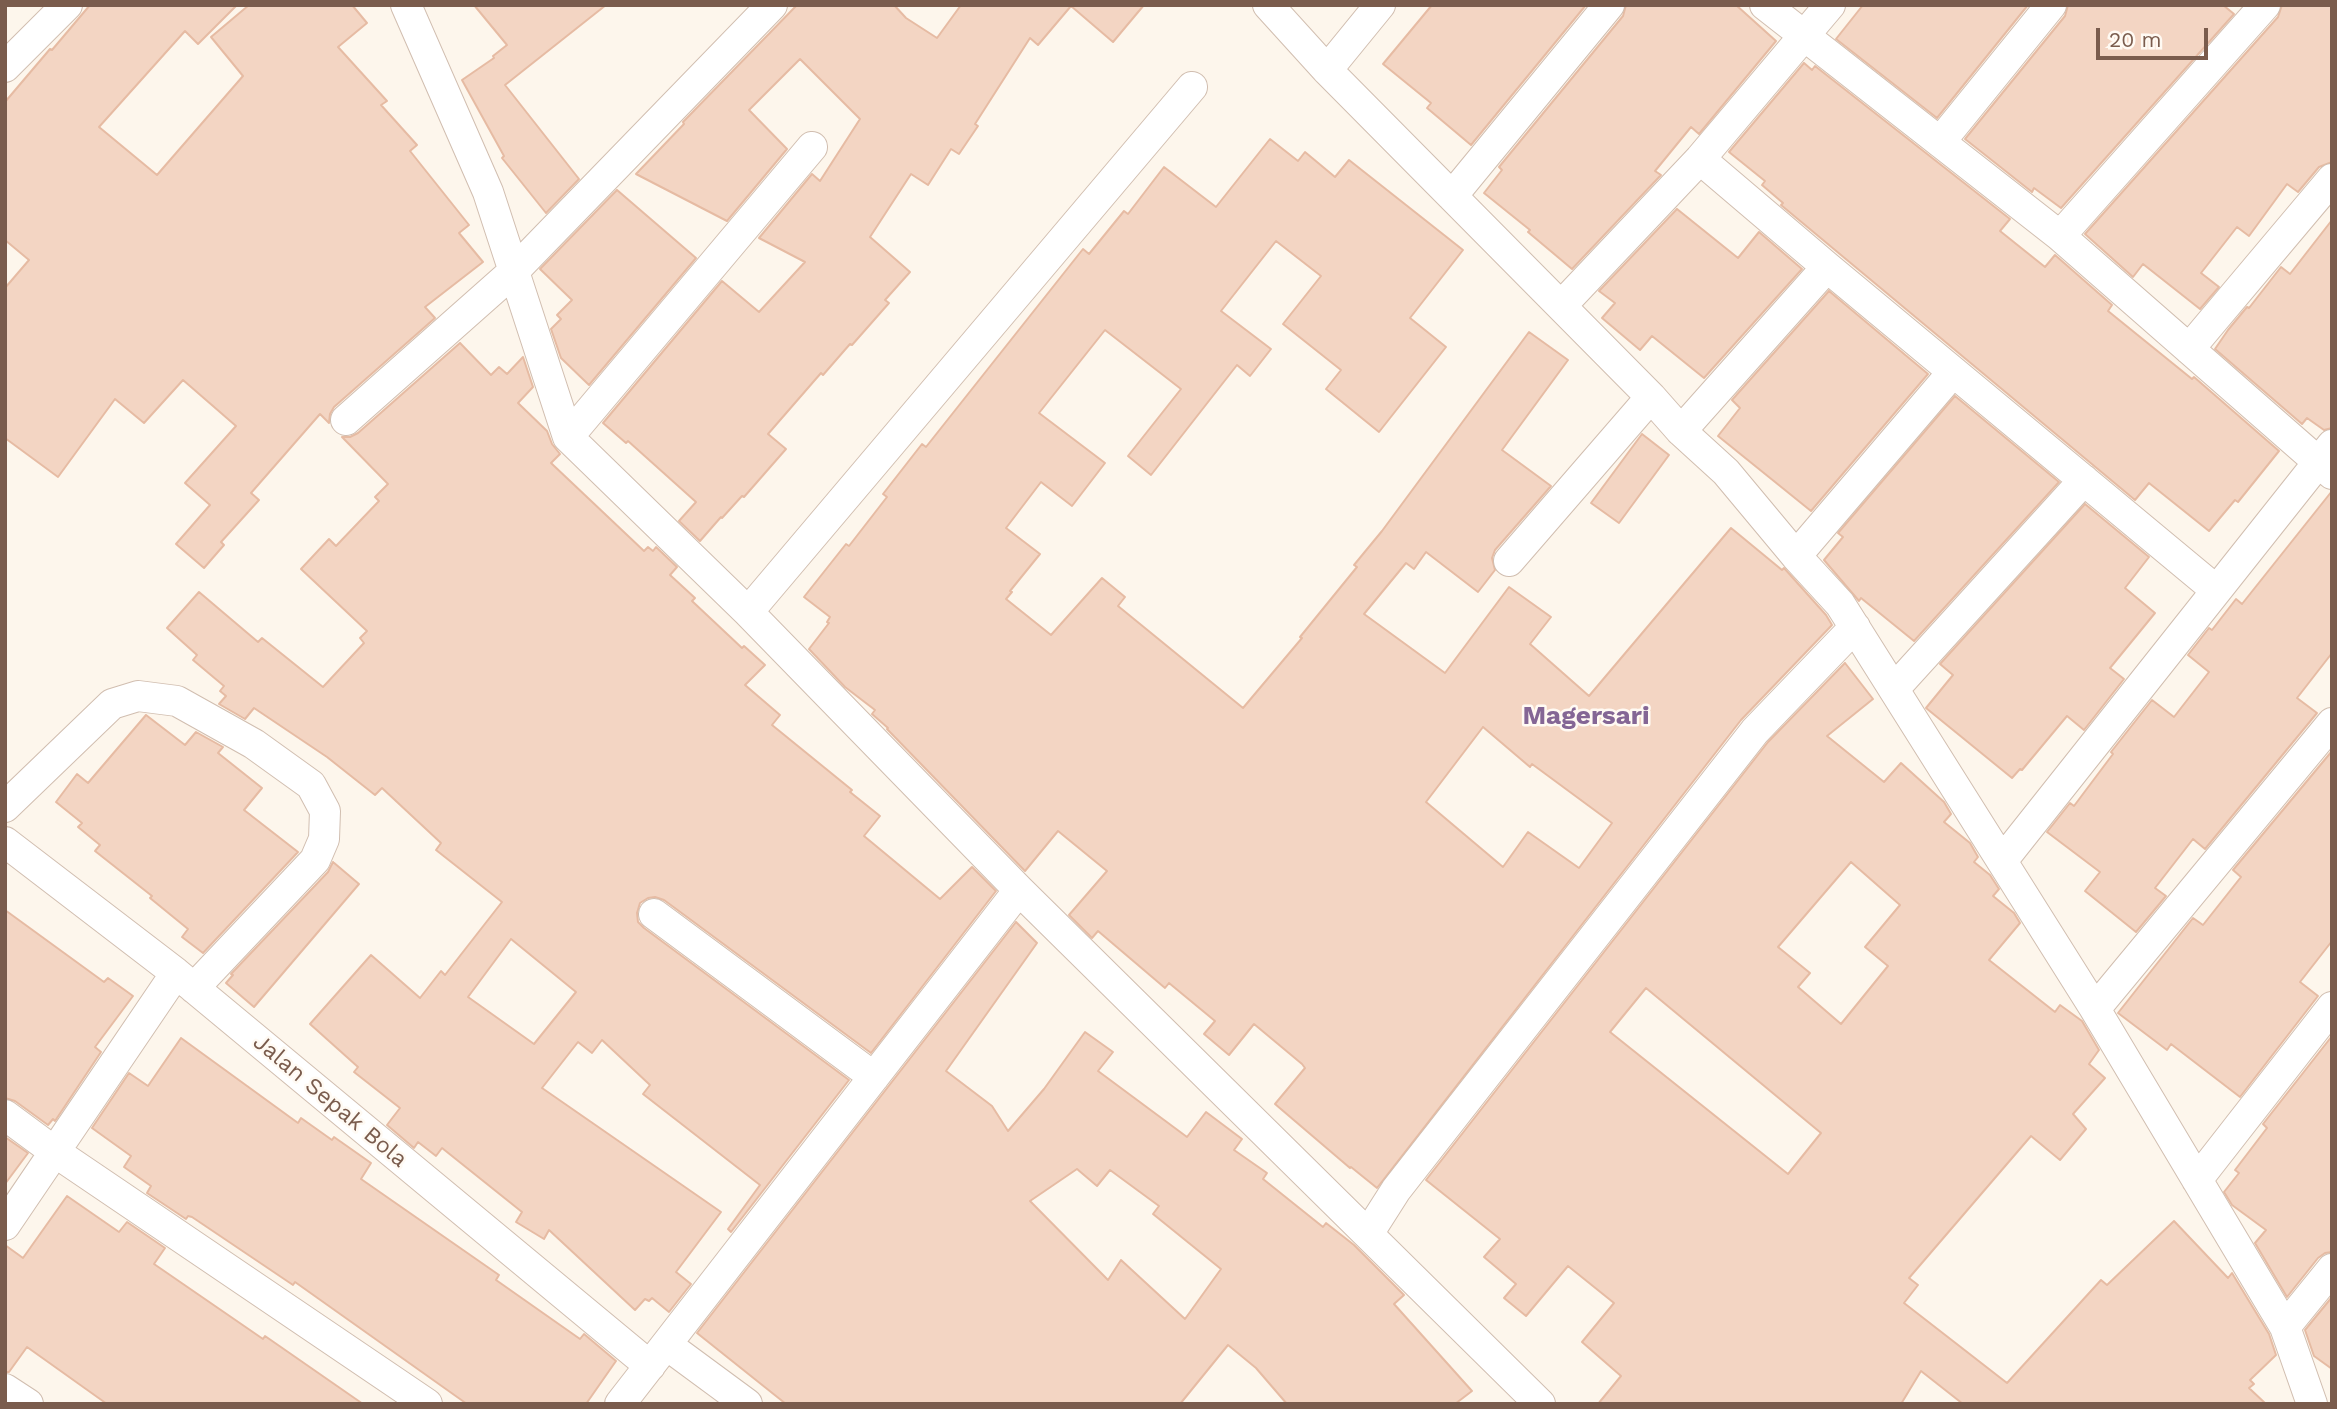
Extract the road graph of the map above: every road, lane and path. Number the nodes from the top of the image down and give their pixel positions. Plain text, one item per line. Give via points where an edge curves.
1 (67, 5) edge
2 (407, 5) edge
3 (772, 5) edge
4 (1268, 5) edge
5 (1380, 5) edge
6 (1609, 5) edge
7 (1765, 5) edge
8 (1830, 5) edge
9 (2051, 5) edge
10 (2265, 5) edge
11 (1805, 37) junction
12 (5, 67) edge
13 (1327, 70) junction
14 (1192, 87) dead end
15 (1940, 142) junction
16 (812, 147) dead end
17 (1700, 159) junction
18 (2332, 179) edge
19 (1452, 196) junction
20 (2060, 236) junction
21 (1827, 267) junction
22 (513, 272) junction
23 (1561, 306) junction
24 (2189, 349) junction
25 (1953, 372) junction
26 (1651, 397) junction
27 (346, 420) dead end
28 (1681, 431) junction
29 (568, 437) junction
30 (2327, 460) edge
31 (2084, 480) junction
32 (1796, 556) junction
33 (1508, 561) dead end
34 (2216, 590) junction
35 (748, 612) junction
36 (1854, 627) junction
37 (1894, 689) junction
38 (2332, 723) edge
39 (5, 807) edge
40 (5, 842) edge
41 (2002, 860) junction
42 (1019, 890) junction
43 (654, 914) dead end
44 (185, 981) junction
45 (2332, 1007) edge
46 (2095, 1009) junction
47 (874, 1077) junction
48 (5, 1115) edge
49 (55, 1152) junction
50 (2197, 1180) junction
51 (5, 1225) edge
52 (1368, 1234) junction
53 (2332, 1269) edge
54 (2285, 1327) junction
55 (658, 1356) junction
56 (5, 1390) edge
57 (28, 1404) edge
58 (427, 1404) edge
59 (620, 1404) edge
60 (747, 1404) edge
61 (1540, 1404) edge
62 (2312, 1404) edge

1 - 12 street
2 - 22 street via 488,192
3 - 22 street
4 - 13 street
5 - 13 street
6 - 19 street
7 - 11 street
8 - 11 street
9 - 15 street
10 - 20 street
11 - 15 street
11 - 17 street
13 - 19 street
14 - 35 street
15 - 20 street
16 - 29 street
17 - 21 street
17 - 23 street
18 - 24 street
19 - 23 street
20 - 24 street
21 - 25 street
21 - 28 street
22 - 27 street
22 - 29 street
23 - 26 street
24 - 30 street
25 - 31 street
25 - 32 street
26 - 28 street
26 - 33 street
28 - 32 street via 1727,472
29 - 35 street
30 - 34 street
31 - 34 street
31 - 37 street
32 - 36 street via 1840,604
34 - 41 street
35 - 42 street
36 - 37 street
36 - 52 street via 1755,731 1396,1190
37 - 41 street
38 - 46 street
39 - 44 street via 112,704 138,696 177,701 254,744 310,785 325,811 324,839 315,860
40 - 44 street, Jalan Sepak Bola
41 - 46 street
42 - 47 street
42 - 52 street
43 - 47 street
44 - 49 street
44 - 55 street, Jalan Sepak Bola
45 - 50 street
46 - 50 street
47 - 55 street
48 - 49 street
49 - 51 street
49 - 58 street
50 - 54 street
52 - 61 street
53 - 54 street
54 - 62 street
55 - 59 street
55 - 60 street, Jalan Sepak Bola
56 - 57 street

